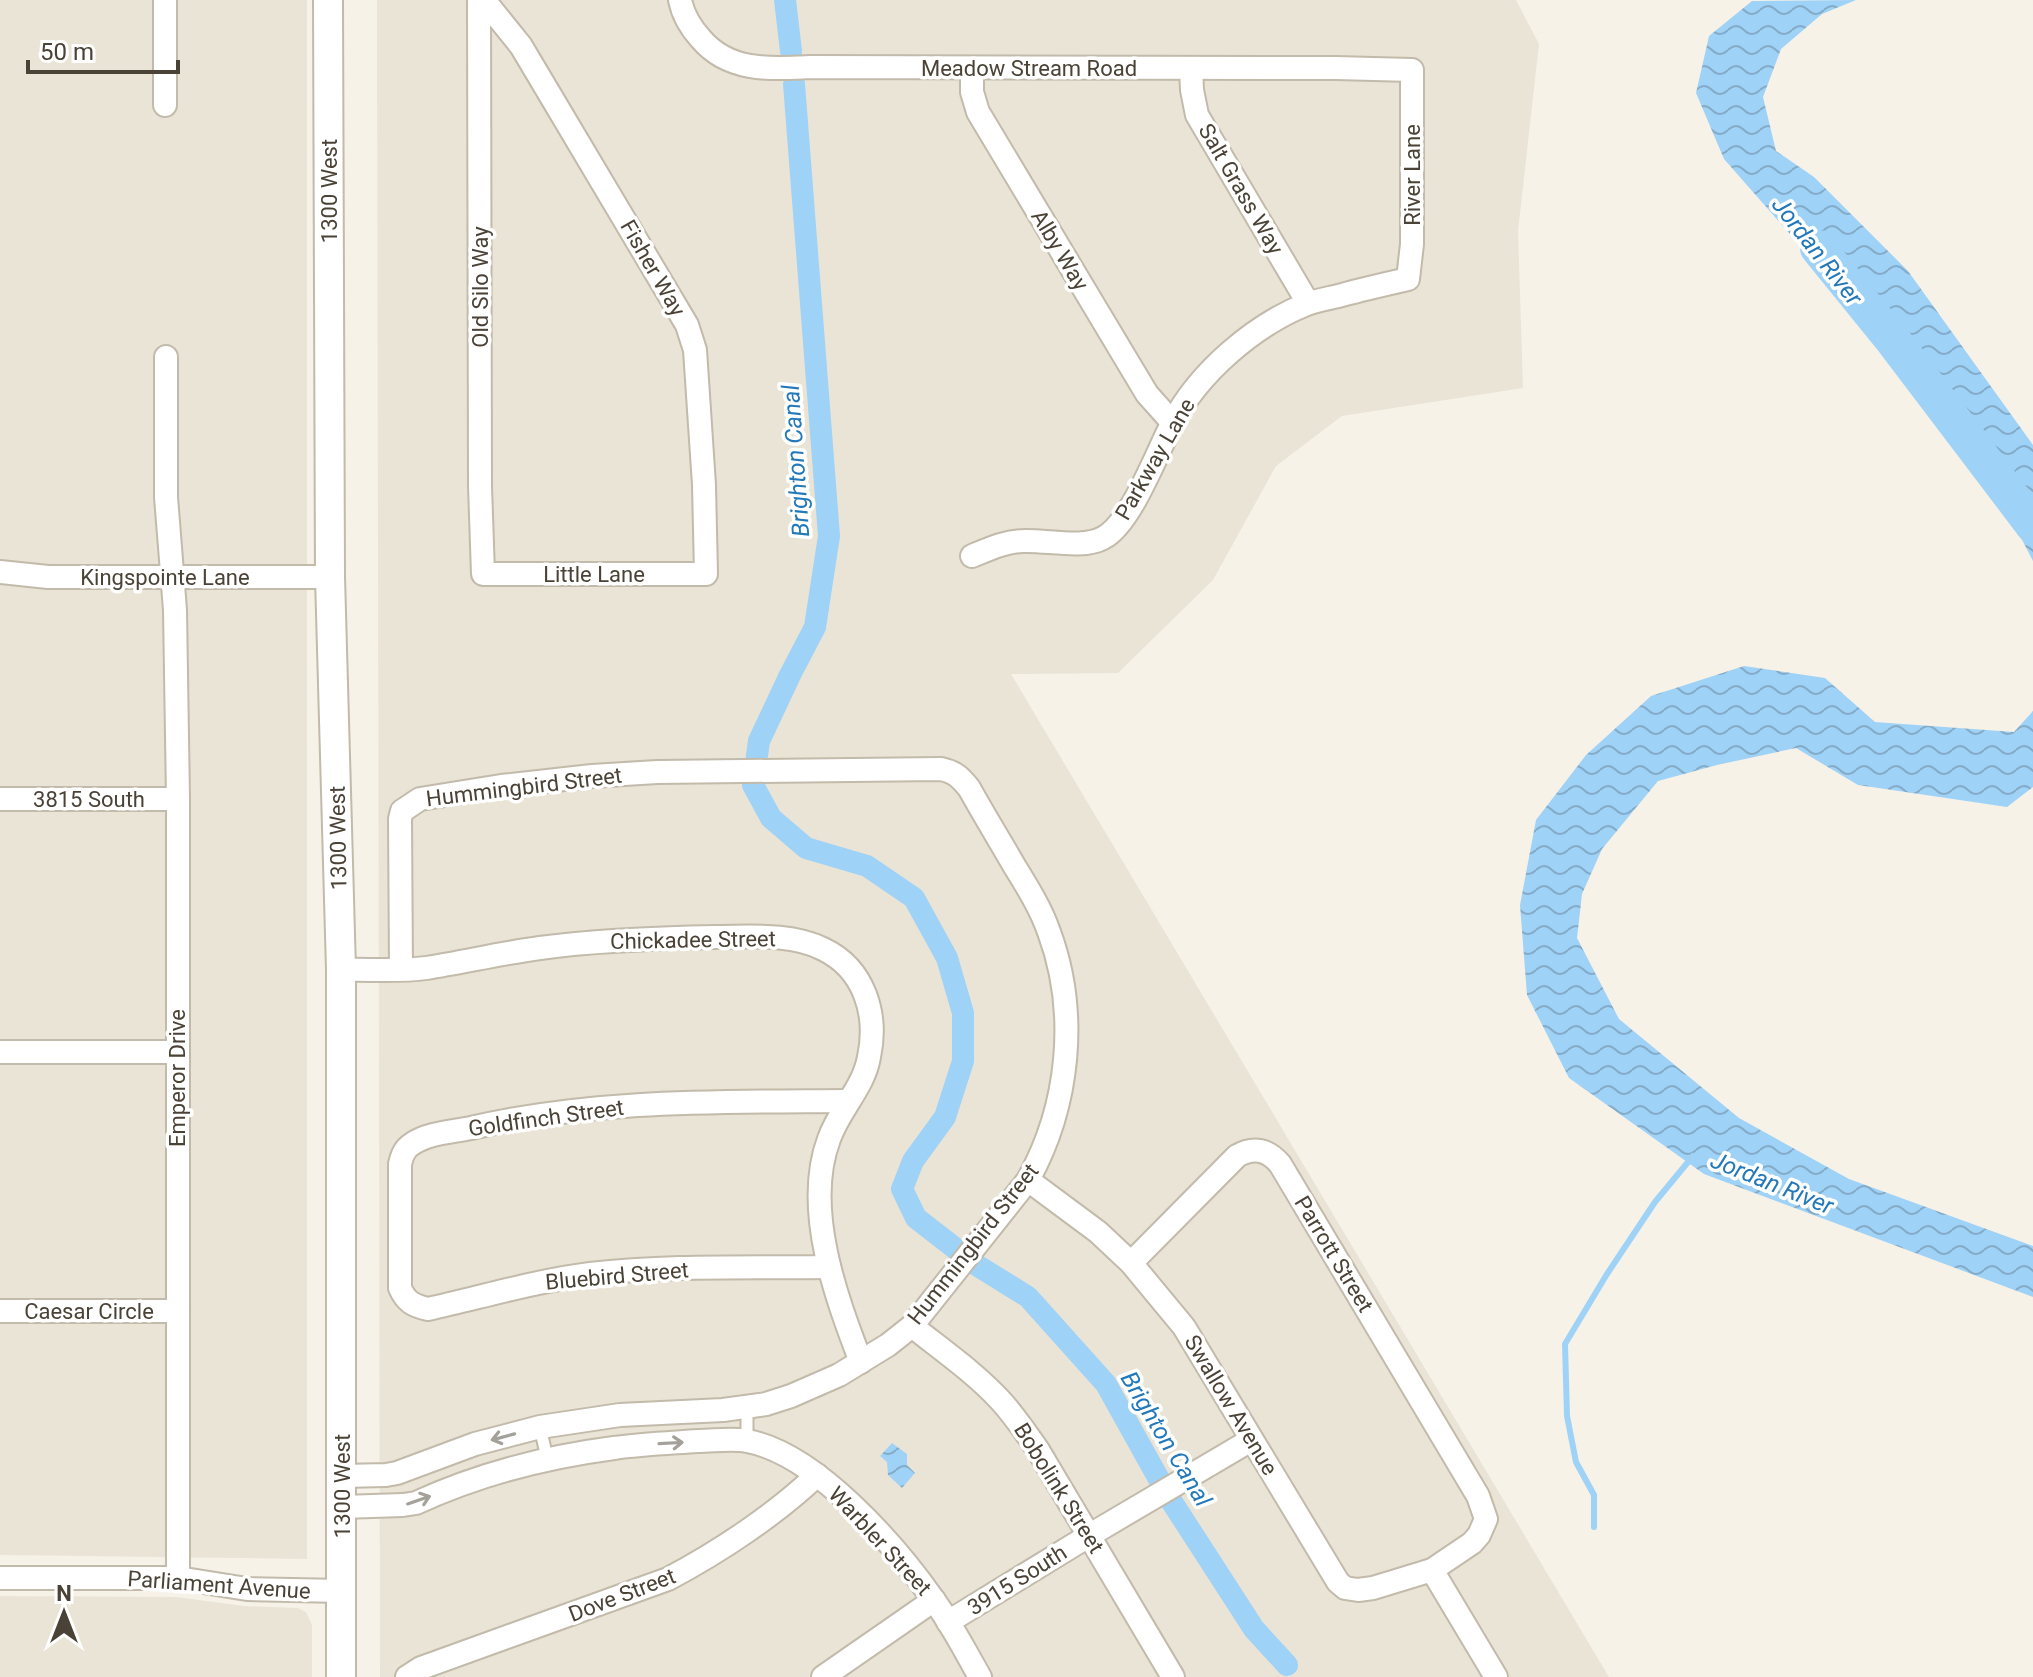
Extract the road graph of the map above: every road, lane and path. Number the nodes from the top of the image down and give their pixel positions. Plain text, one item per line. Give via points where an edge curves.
1 (165, 0) edge
2 (328, 0) edge
3 (482, 0) edge
4 (680, 0) edge
5 (972, 68) junction
6 (1191, 68) junction
7 (1412, 70) joint
8 (165, 105) dead end
9 (1408, 279) joint
10 (1308, 303) junction
11 (166, 357) dead end
12 (1172, 422) junction
13 (972, 556) dead end
14 (0, 572) edge
15 (483, 574) joint
16 (706, 574) joint
17 (330, 577) junction
18 (172, 578) junction
19 (0, 799) edge
20 (178, 799) junction
21 (401, 969) junction
22 (341, 970) junction
23 (0, 1052) edge
24 (177, 1052) junction
25 (848, 1101) junction
26 (1028, 1180) junction
27 (1131, 1263) junction
28 (829, 1267) junction
29 (410, 1303) joint
30 (0, 1311) edge
31 (177, 1311) junction
32 (912, 1326) junction
33 (861, 1362) junction
34 (747, 1407) junction
35 (540, 1427) junction
36 (1251, 1440) junction
37 (747, 1441) junction
38 (547, 1458) junction
39 (817, 1475) junction
40 (342, 1476) junction
41 (342, 1507) junction
42 (1486, 1519) joint
43 (1090, 1535) junction
44 (1432, 1570) junction
45 (0, 1578) edge
46 (178, 1578) junction
47 (342, 1591) junction
48 (934, 1600) junction
49 (948, 1622) junction
50 (341, 1677) edge
51 (407, 1677) edge
52 (823, 1677) edge
53 (980, 1677) edge
54 (1173, 1677) edge
55 (1496, 1677) edge

1 - 8 street
2 - 17 street, 1300 West
3 - 15 street, Old Silo Way
3 - 16 street, Fisher Way via 521,46 687,325 695,350
4 - 5 street, Meadow Stream Road via 707,46 746,67
5 - 6 street, Meadow Stream Road
5 - 12 street, Alby Way via 978,112 1147,394
6 - 7 street, Meadow Stream Road
6 - 10 street, Salt Grass Way via 1197,115
7 - 9 street, River Lane
9 - 10 street, Parkway Lane
10 - 12 street, Parkway Lane via 1232,350
11 - 18 street, Emperor Drive
12 - 13 street, Parkway Lane via 1132,506 1103,539 1021,541
14 - 18 street, Kingspointe Lane
15 - 16 street, Little Lane
17 - 18 street, Kingspointe Lane
17 - 22 street, 1300 West
18 - 20 street, Emperor Drive
19 - 20 street, 3815 South
20 - 24 street, Emperor Drive
21 - 22 street, Chickadee Street
21 - 25 street, Chickadee Street via 614,940 773,937 820,947 849,969 872,1016 868,1063
21 - 26 street, Hummingbird Street via 399,828 402,811 420,799 544,780 657,772 952,771 969,788 1038,908 1062,979 1067,1021 1063,1074 1050,1128
22 - 40 street, 1300 West
23 - 24 street
24 - 31 street, Emperor Drive
25 - 28 street, Chickadee Street via 822,1161 819,1191
25 - 29 street, Goldfinch Street via 589,1109 418,1140 406,1148 400,1164 400,1288
26 - 27 street, Swallow Avenue
26 - 32 street, Hummingbird Street
27 - 36 street, Swallow Avenue via 1184,1327
27 - 42 street, Parrott Street via 1237,1156 1253,1149 1273,1156 1478,1496
28 - 29 street, Bluebird Street via 614,1272 528,1285 428,1309
28 - 33 street, Chickadee Street
30 - 31 street, Caesar Circle
31 - 46 street, Emperor Drive
32 - 33 street, Hummingbird Street
32 - 43 street, Bobolink Street via 1001,1400
33 - 34 street, Hummingbird Street via 791,1396
34 - 35 street, Hummingbird Street via 620,1415
34 - 37 lane
35 - 38 lane
35 -> 40 street, Hummingbird Street via 397,1473
36 - 43 street, 3915 South
36 - 44 street, Swallow Avenue via 1345,1588 1373,1588
38 -> 37 street via 629,1446
37 - 39 street, Warbler Street
41 -> 38 street via 416,1503 467,1481
39 - 48 street, Warbler Street via 878,1532
39 - 51 street, Dove Street via 777,1510 668,1579
40 - 41 street, 1300 West
41 - 47 street, 1300 West
42 - 44 street, Swallow Avenue via 1472,1543
43 - 49 street, 3915 South
43 - 54 street, Bobolink Street
44 - 55 street
45 - 46 street, Parliament Avenue
46 - 47 street, Parliament Avenue via 247,1589
47 - 50 street, 1300 West
48 - 49 street, Warbler Street
48 - 52 street
49 - 53 street, Warbler Street

